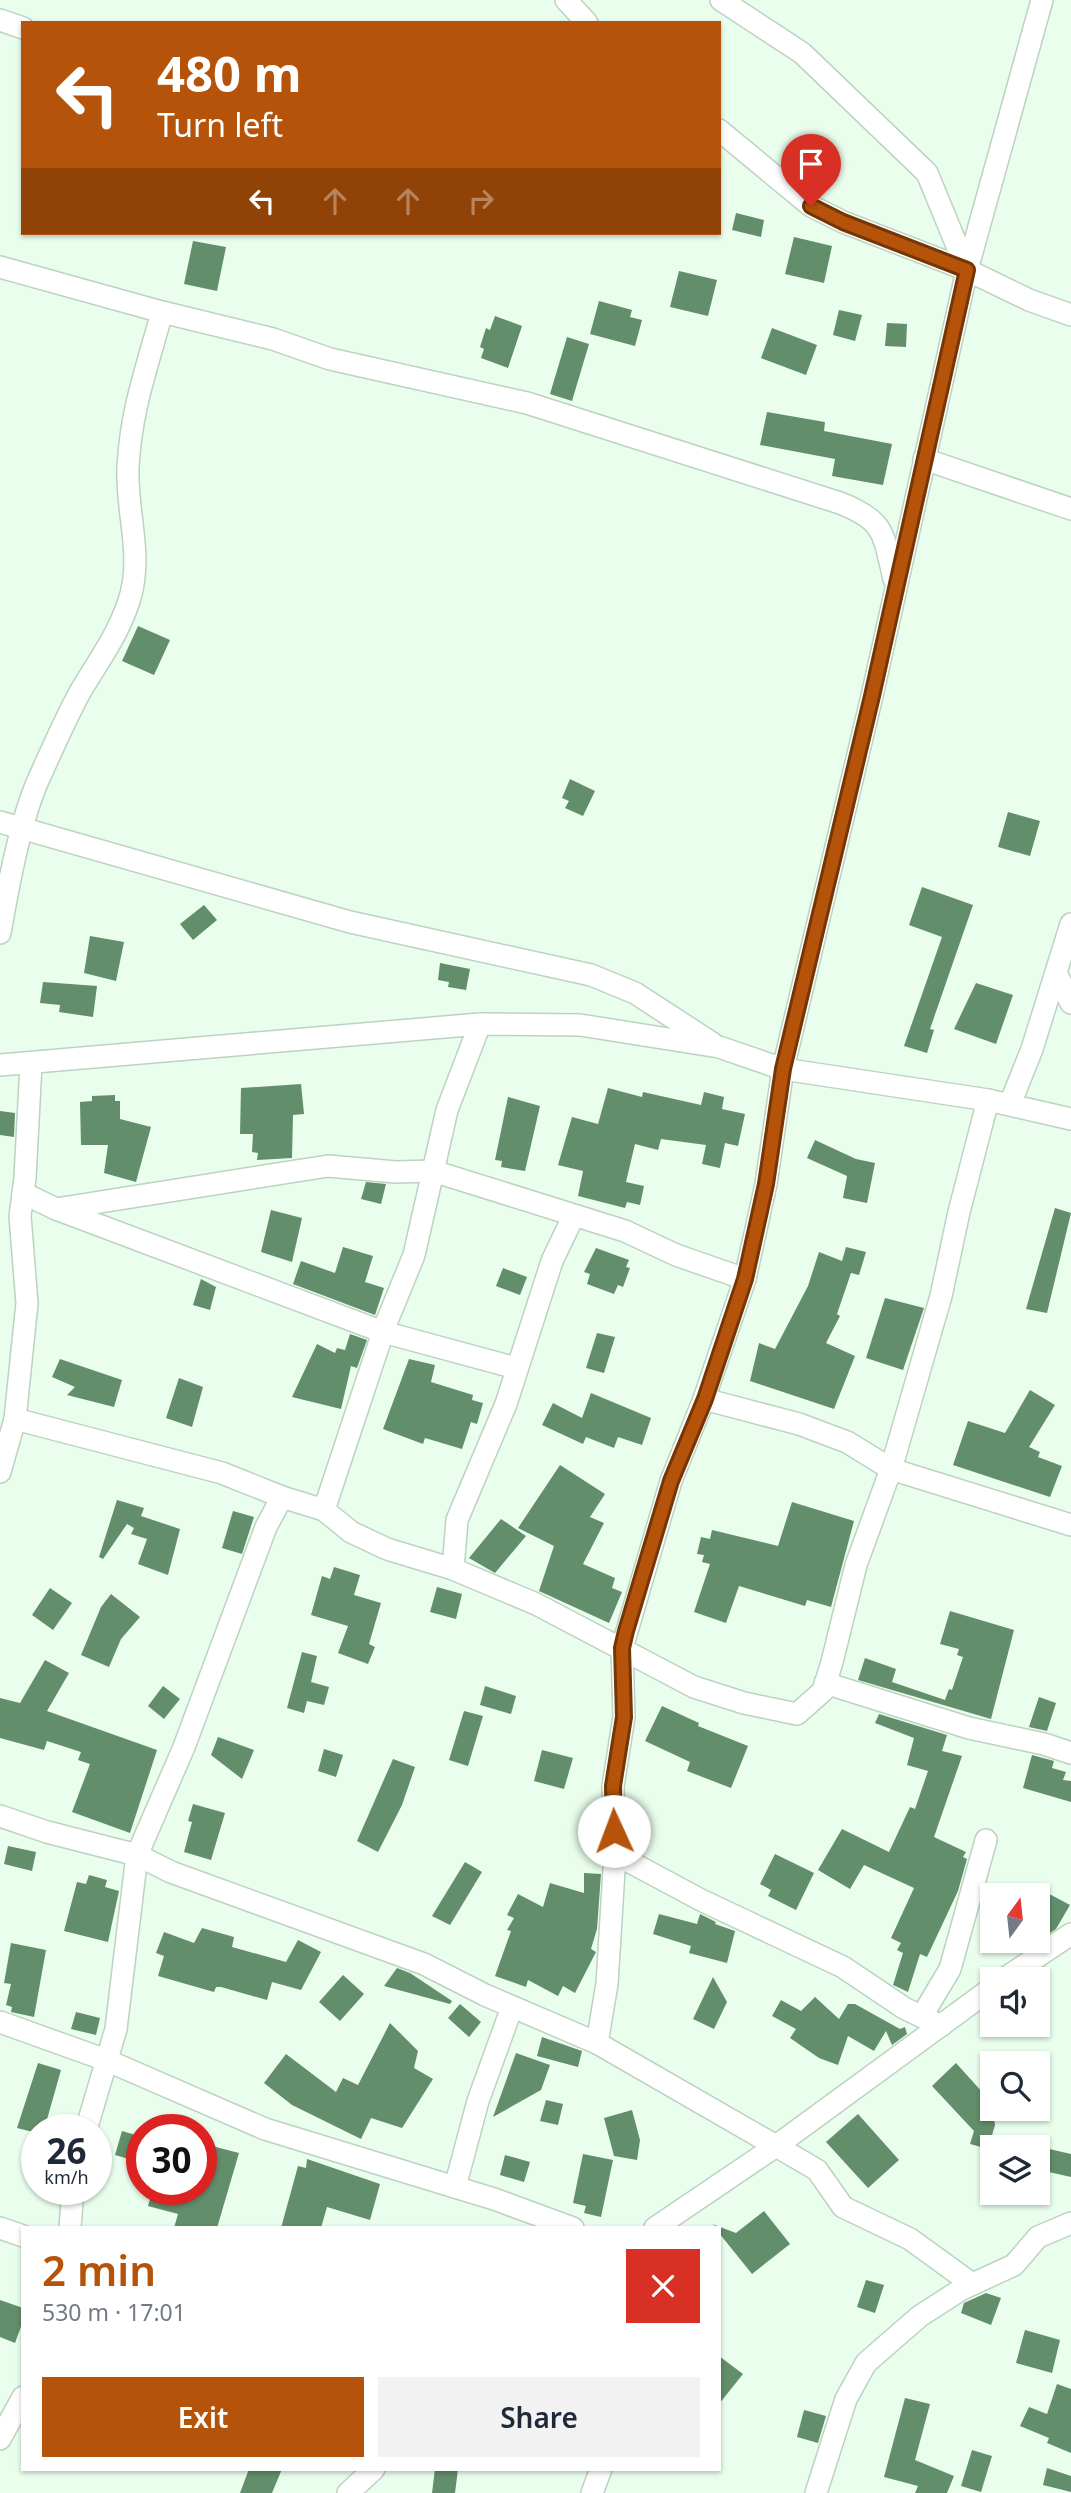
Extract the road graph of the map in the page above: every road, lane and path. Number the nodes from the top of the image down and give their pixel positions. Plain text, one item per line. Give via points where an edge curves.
1 (566, 0) edge
2 (720, 0) edge
3 (1042, 0) edge
4 (0, 20) edge
5 (585, 21) edge
6 (21, 27) edge
7 (721, 132) edge
8 (0, 267) edge
9 (967, 270) junction
10 (162, 312) junction
11 (1071, 315) edge
12 (924, 459) junction
13 (1071, 509) edge
14 (895, 584) junction
15 (0, 822) edge
16 (24, 830) junction
17 (1071, 924) edge
18 (0, 933) edge
19 (1056, 975) junction
20 (1071, 1003) edge
21 (480, 1024) junction
22 (719, 1047) junction
23 (0, 1065) edge
24 (30, 1065) junction
25 (783, 1069) junction
26 (988, 1100) junction
27 (1010, 1104) junction
28 (1071, 1119) edge
29 (433, 1171) junction
30 (23, 1193) junction
31 (56, 1209) junction
32 (573, 1217) junction
33 (745, 1279) junction
34 (383, 1332) junction
35 (516, 1368) junction
36 (705, 1399) junction
37 (15, 1419) junction
38 (891, 1469) junction
39 (0, 1472) edge
40 (282, 1497) junction
41 (324, 1510) junction
42 (1071, 1525) edge
43 (453, 1569) junction
44 (622, 1648) junction
45 (825, 1683) junction
46 (1071, 1753) edge
47 (0, 1816) edge
48 (986, 1840) dead end
49 (138, 1854) junction
50 (615, 1854) junction
51 (1071, 1934) edge
52 (1022, 1967) edge
53 (980, 1997) edge
54 (512, 2007) junction
55 (922, 2016) junction
56 (0, 2022) edge
57 (941, 2026) junction
58 (597, 2043) junction
59 (106, 2060) junction
60 (91, 2114) edge
61 (776, 2146) junction
62 (456, 2187) junction
63 (71, 2205) edge
64 (1071, 2223) edge
65 (69, 2226) edge
66 (567, 2226) edge
67 (658, 2226) edge
68 (0, 2228) edge
69 (21, 2235) edge
70 (972, 2284) junction
71 (21, 2401) edge
72 (0, 2439) edge
73 (372, 2471) edge
74 (600, 2471) edge
75 (348, 2493) edge
76 (592, 2493) edge
77 (816, 2493) edge

1 - 5 street
2 - 9 street via 802,53 927,173
3 - 9 street
4 - 6 street
7 - 9 street via 811,206
8 - 10 street
9 - 11 street
9 - 12 street
10 - 14 street via 250,332 330,359 527,403 840,503 874,519 884,538
10 - 16 street via 132,424 128,470 137,560 131,593 105,655 80,693 39,776
12 - 13 street
12 - 14 street
14 - 25 street
15 - 16 street
16 - 18 street
16 - 22 street via 350,922 590,975 635,993
17 - 19 street
19 - 20 street
19 - 27 street
21 - 22 street via 580,1025
21 - 24 street
21 - 29 street via 447,1110
22 - 25 street
23 - 24 street
24 - 30 street
25 - 26 street
25 - 33 street via 766,1184
26 - 27 street
26 - 38 street via 941,1296
27 - 28 street
29 - 31 street via 328,1166
29 - 32 street
29 - 34 street via 414,1255
30 - 31 street
30 - 37 street via 20,1216 27,1303
31 - 34 street
32 - 33 street via 625,1231
32 - 35 street via 552,1261
33 - 36 street
34 - 35 street
34 - 41 street
35 - 43 street via 506,1404 457,1520
36 - 38 street via 847,1442
36 - 44 street via 671,1481
37 - 39 street
37 - 40 street via 222,1473
38 - 42 street
38 - 45 street via 859,1556
40 - 41 street
40 - 49 street via 266,1527 184,1747
41 - 43 street via 351,1532 375,1543
43 - 44 street
44 - 45 street via 694,1687 797,1714
44 - 50 street via 624,1717 613,1786
45 - 46 street via 969,1728
47 - 49 street
48 - 55 street via 950,1969
49 - 54 street via 171,1872 424,1964
49 - 59 street via 118,2016
50 - 55 street via 843,1967
50 - 58 street via 607,1984
51 - 52 street
53 - 57 street
54 - 58 street
54 - 62 street via 478,2101
55 - 57 street
56 - 59 street
57 - 61 street
58 - 61 street
59 - 60 street
59 - 62 street via 264,2129
61 - 67 street
61 - 70 street via 817,2170 843,2207 910,2239
62 - 66 street
63 - 65 street
64 - 70 street via 1038,2237 1014,2265
68 - 69 street
70 - 77 street via 920,2316 866,2363 846,2399
71 - 72 street
73 - 75 street
74 - 76 street

